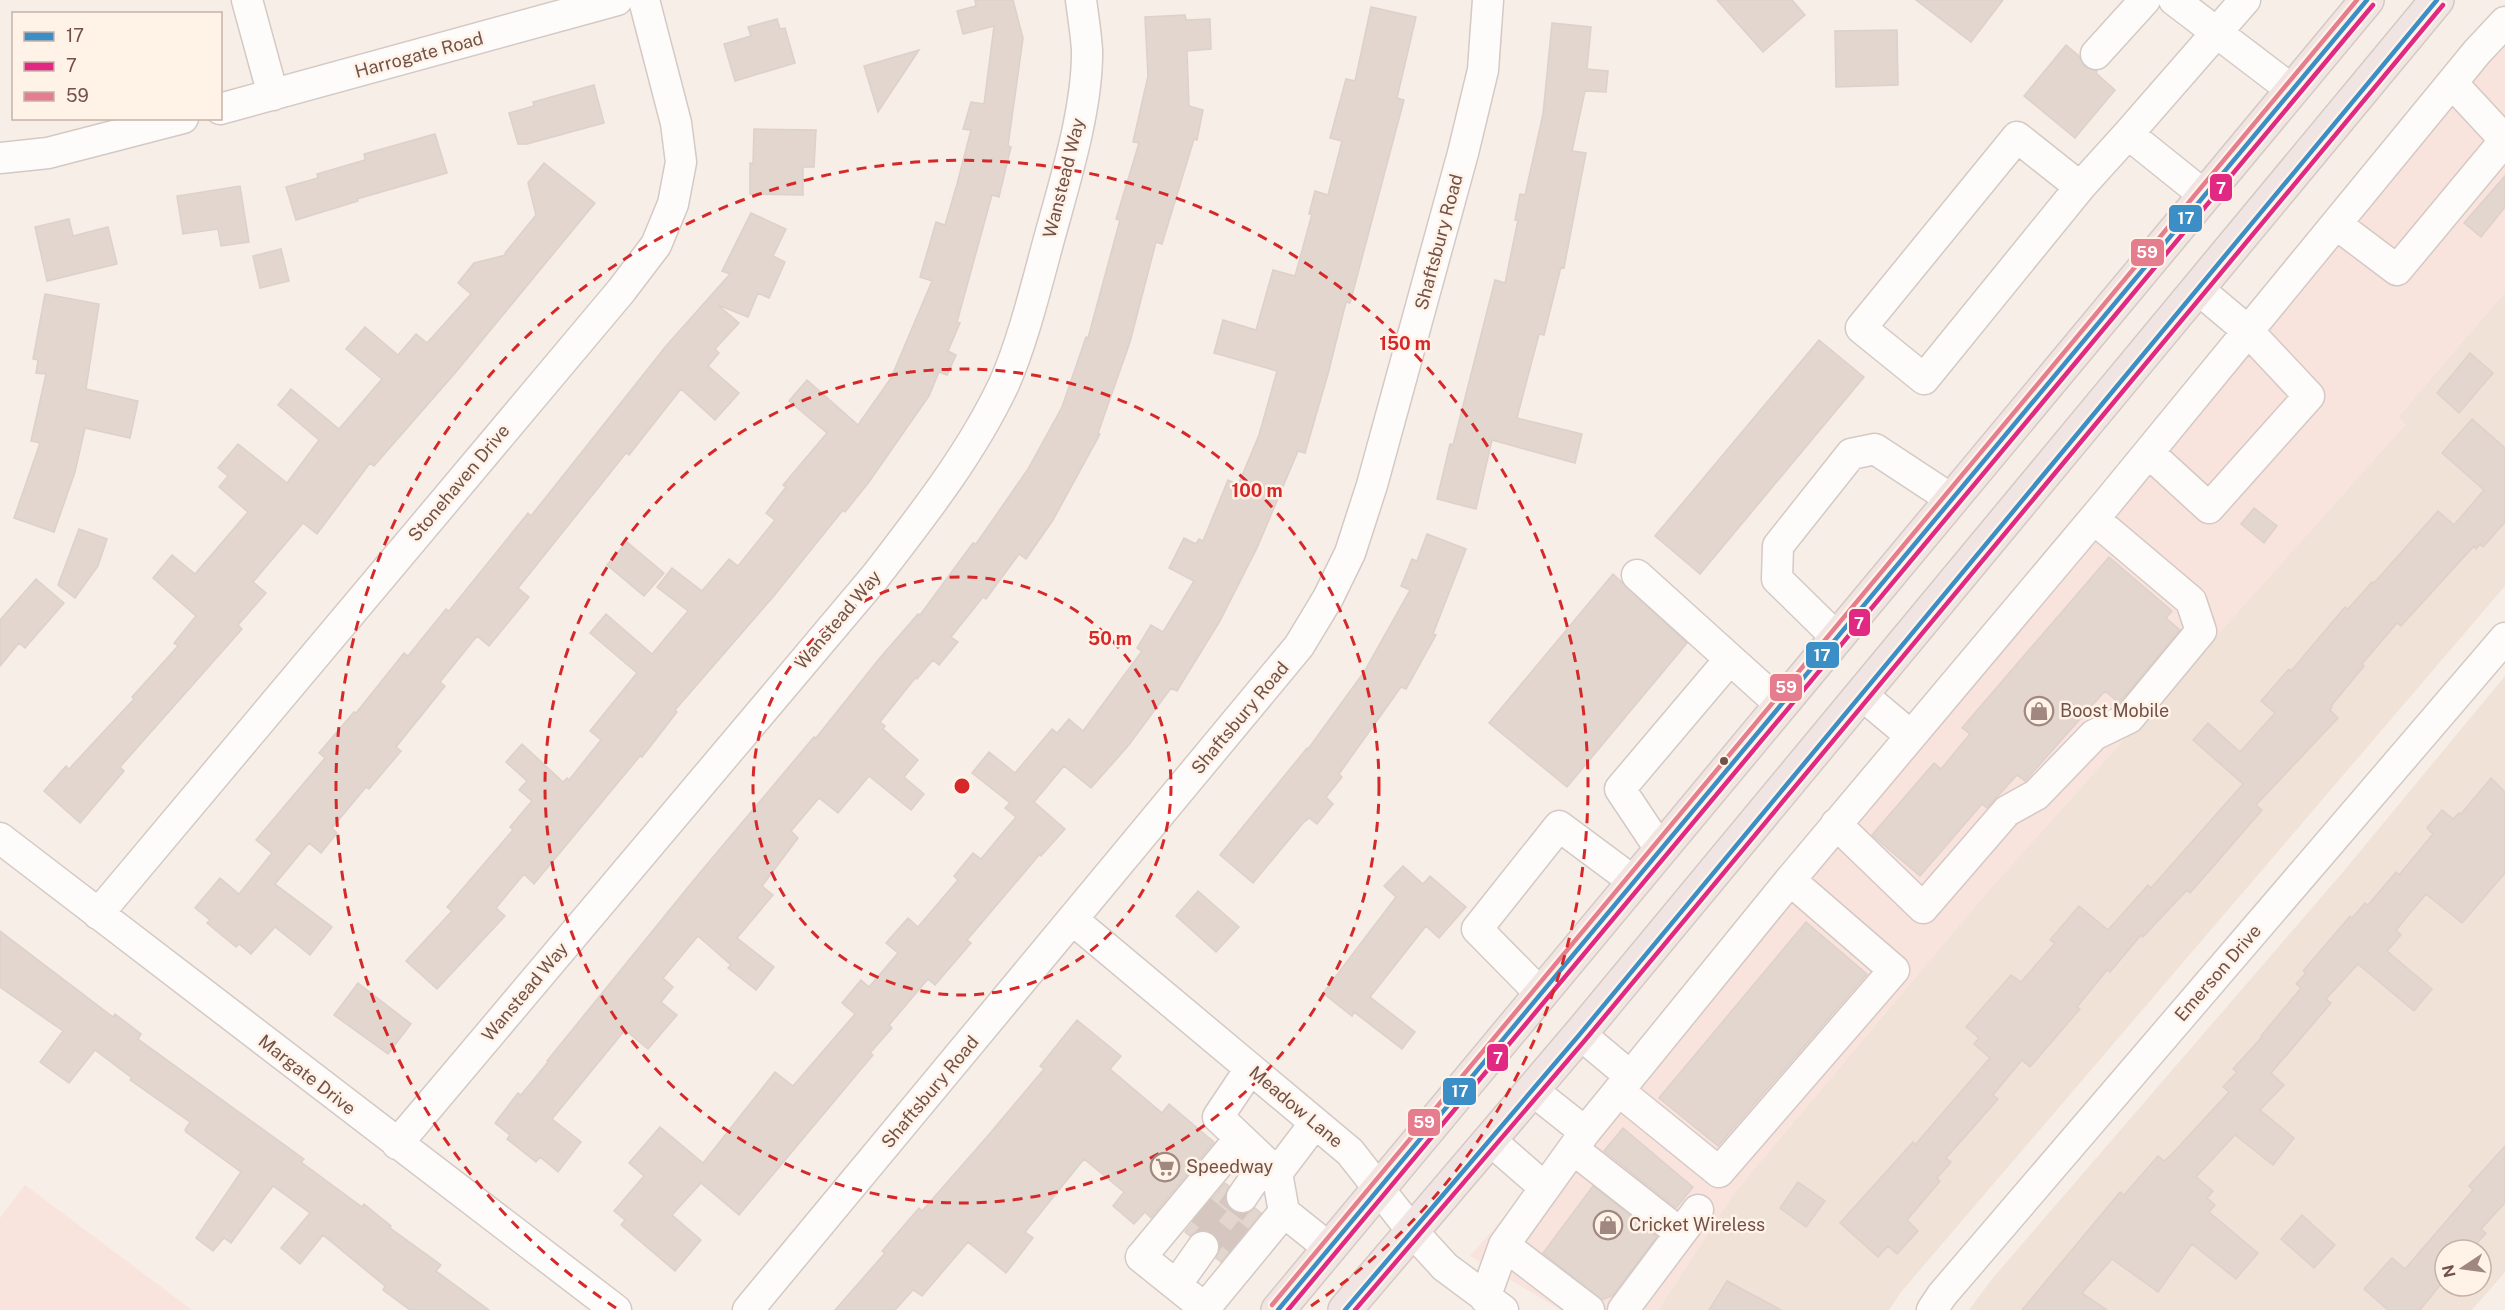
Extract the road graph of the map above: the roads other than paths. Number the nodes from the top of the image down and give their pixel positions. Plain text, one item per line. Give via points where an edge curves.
1 (247, 0) edge
2 (617, 0) edge
3 (644, 0) edge
4 (1081, 0) edge
5 (1488, 0) edge
6 (2145, 0) edge
7 (2174, 0) edge
8 (2245, 0) edge
9 (2367, 0) edge
10 (2437, 0) edge
11 (2505, 22) edge
12 (2217, 34) junction
13 (2096, 54) dead end
14 (2452, 83) junction
15 (2292, 90) junction
16 (273, 94) junction
17 (222, 108) edge
18 (175, 120) edge
19 (2128, 134) junction
20 (2505, 140) edge
21 (0, 158) edge
22 (2080, 187) junction
23 (2204, 195) junction
24 (2336, 224) junction
25 (2198, 288) junction
26 (2248, 331) junction
27 (2149, 453) junction
28 (1951, 499) junction
29 (2094, 519) junction
30 (1637, 575) dead end
31 (1836, 637) junction
32 (2505, 638) edge
33 (1730, 659) junction
34 (1861, 694) junction
35 (1780, 704) junction
36 (1911, 736) junction
37 (1836, 824) junction
38 (0, 838) edge
39 (1659, 849) junction
40 (1790, 880) junction
41 (1633, 881) junction
42 (98, 914) junction
43 (1073, 920) junction
44 (1540, 993) junction
45 (1580, 1034) junction
46 (1250, 1069) junction
47 (1624, 1084) junction
48 (1532, 1090) junction
49 (1315, 1123) junction
50 (1240, 1138) junction
51 (1490, 1140) junction
52 (1579, 1140) junction
53 (397, 1144) junction
54 (1271, 1168) junction
55 (1378, 1188) junction
56 (1545, 1188) junction
57 (1242, 1197) tunnel mouth
58 (1698, 1210) dead end
59 (1284, 1212) junction
60 (1412, 1231) junction
61 (1680, 1233) junction
62 (1504, 1245) junction
63 (1203, 1247) tunnel mouth
64 (1329, 1248) junction
65 (1176, 1285) junction
66 (1494, 1304) edge
67 (1206, 1309) edge
68 (616, 1310) edge
69 (748, 1310) edge
70 (1278, 1310) edge
71 (1345, 1310) edge
72 (1589, 1310) edge
73 (1623, 1310) edge
74 (1932, 1310) edge

1 - 16 street
2 - 16 street, Harrogate Road
3 - 42 street, Stonehaven Drive via 676,123 681,162 673,204 656,245
4 - 53 street, Wanstead Way via 1087,50 1080,115 1059,201 1004,384 968,447 933,502 875,577
5 - 43 street, Shaftsbury Road via 1483,70 1463,153 1350,553 1299,646
6 - 13 street
7 - 12 street
8 - 12 street
9 - 15 highway
10 - 25 highway
11 - 14 street
12 - 15 street
12 - 19 street
14 - 20 street
14 - 24 street
15 - 23 highway
16 - 17 street, Harrogate Road
18 - 21 street via 48,153
19 - 22 street
19 - 23 street
20 - 24 street via 2397,270
22 - 22 street via 1924,379 1861,328 2018,137
23 - 28 highway
24 - 26 street
25 - 26 street
25 - 34 highway
26 - 27 street
26 - 27 street via 2309,396 2209,508
27 - 29 street
28 - 31 highway
28 - 31 street via 1875,449 1851,454 1778,546 1777,579
29 - 36 street
29 - 37 street via 2191,601 2200,631 2129,718 2094,735 2036,795 2007,811 1923,908
30 - 33 street
31 - 35 highway
32 - 74 street, Emerson Drive
33 - 35 street
33 - 39 street via 1620,789
34 - 36 street
34 - 45 highway
35 - 39 highway
36 - 37 street
37 - 40 street
38 - 42 street, Margate Drive
39 - 41 highway
40 - 47 street
40 - 47 street via 1894,970 1719,1172
41 - 44 highway
41 - 44 street via 1559,826 1477,929
42 - 53 street, Margate Drive
43 - 46 street, Meadow Lane
43 - 69 street, Shaftsbury Road
44 - 55 highway
45 - 47 street
45 - 48 highway
46 - 49 street, Meadow Lane
46 - 50 street via 1218,1117
47 - 52 street
48 - 51 highway
48 - 52 street
49 - 54 street
49 - 55 street, Meadow Lane via 1350,1152
50 - 54 street
50 - 65 street via 1191,1202 1141,1257
51 - 56 street
51 - 60 highway
52 - 56 street
52 - 61 street
53 - 68 street, Margate Drive
54 - 57 street
54 - 59 street
55 - 60 street, Meadow Lane
55 - 64 highway
56 - 62 street
58 - 61 street
59 - 64 street
59 - 67 street via 1247,1247
60 - 66 street, Meadow Lane via 1445,1267
60 - 71 highway
61 - 73 street
62 - 66 street
62 - 72 street
63 - 65 street
64 - 70 highway
65 - 67 street

